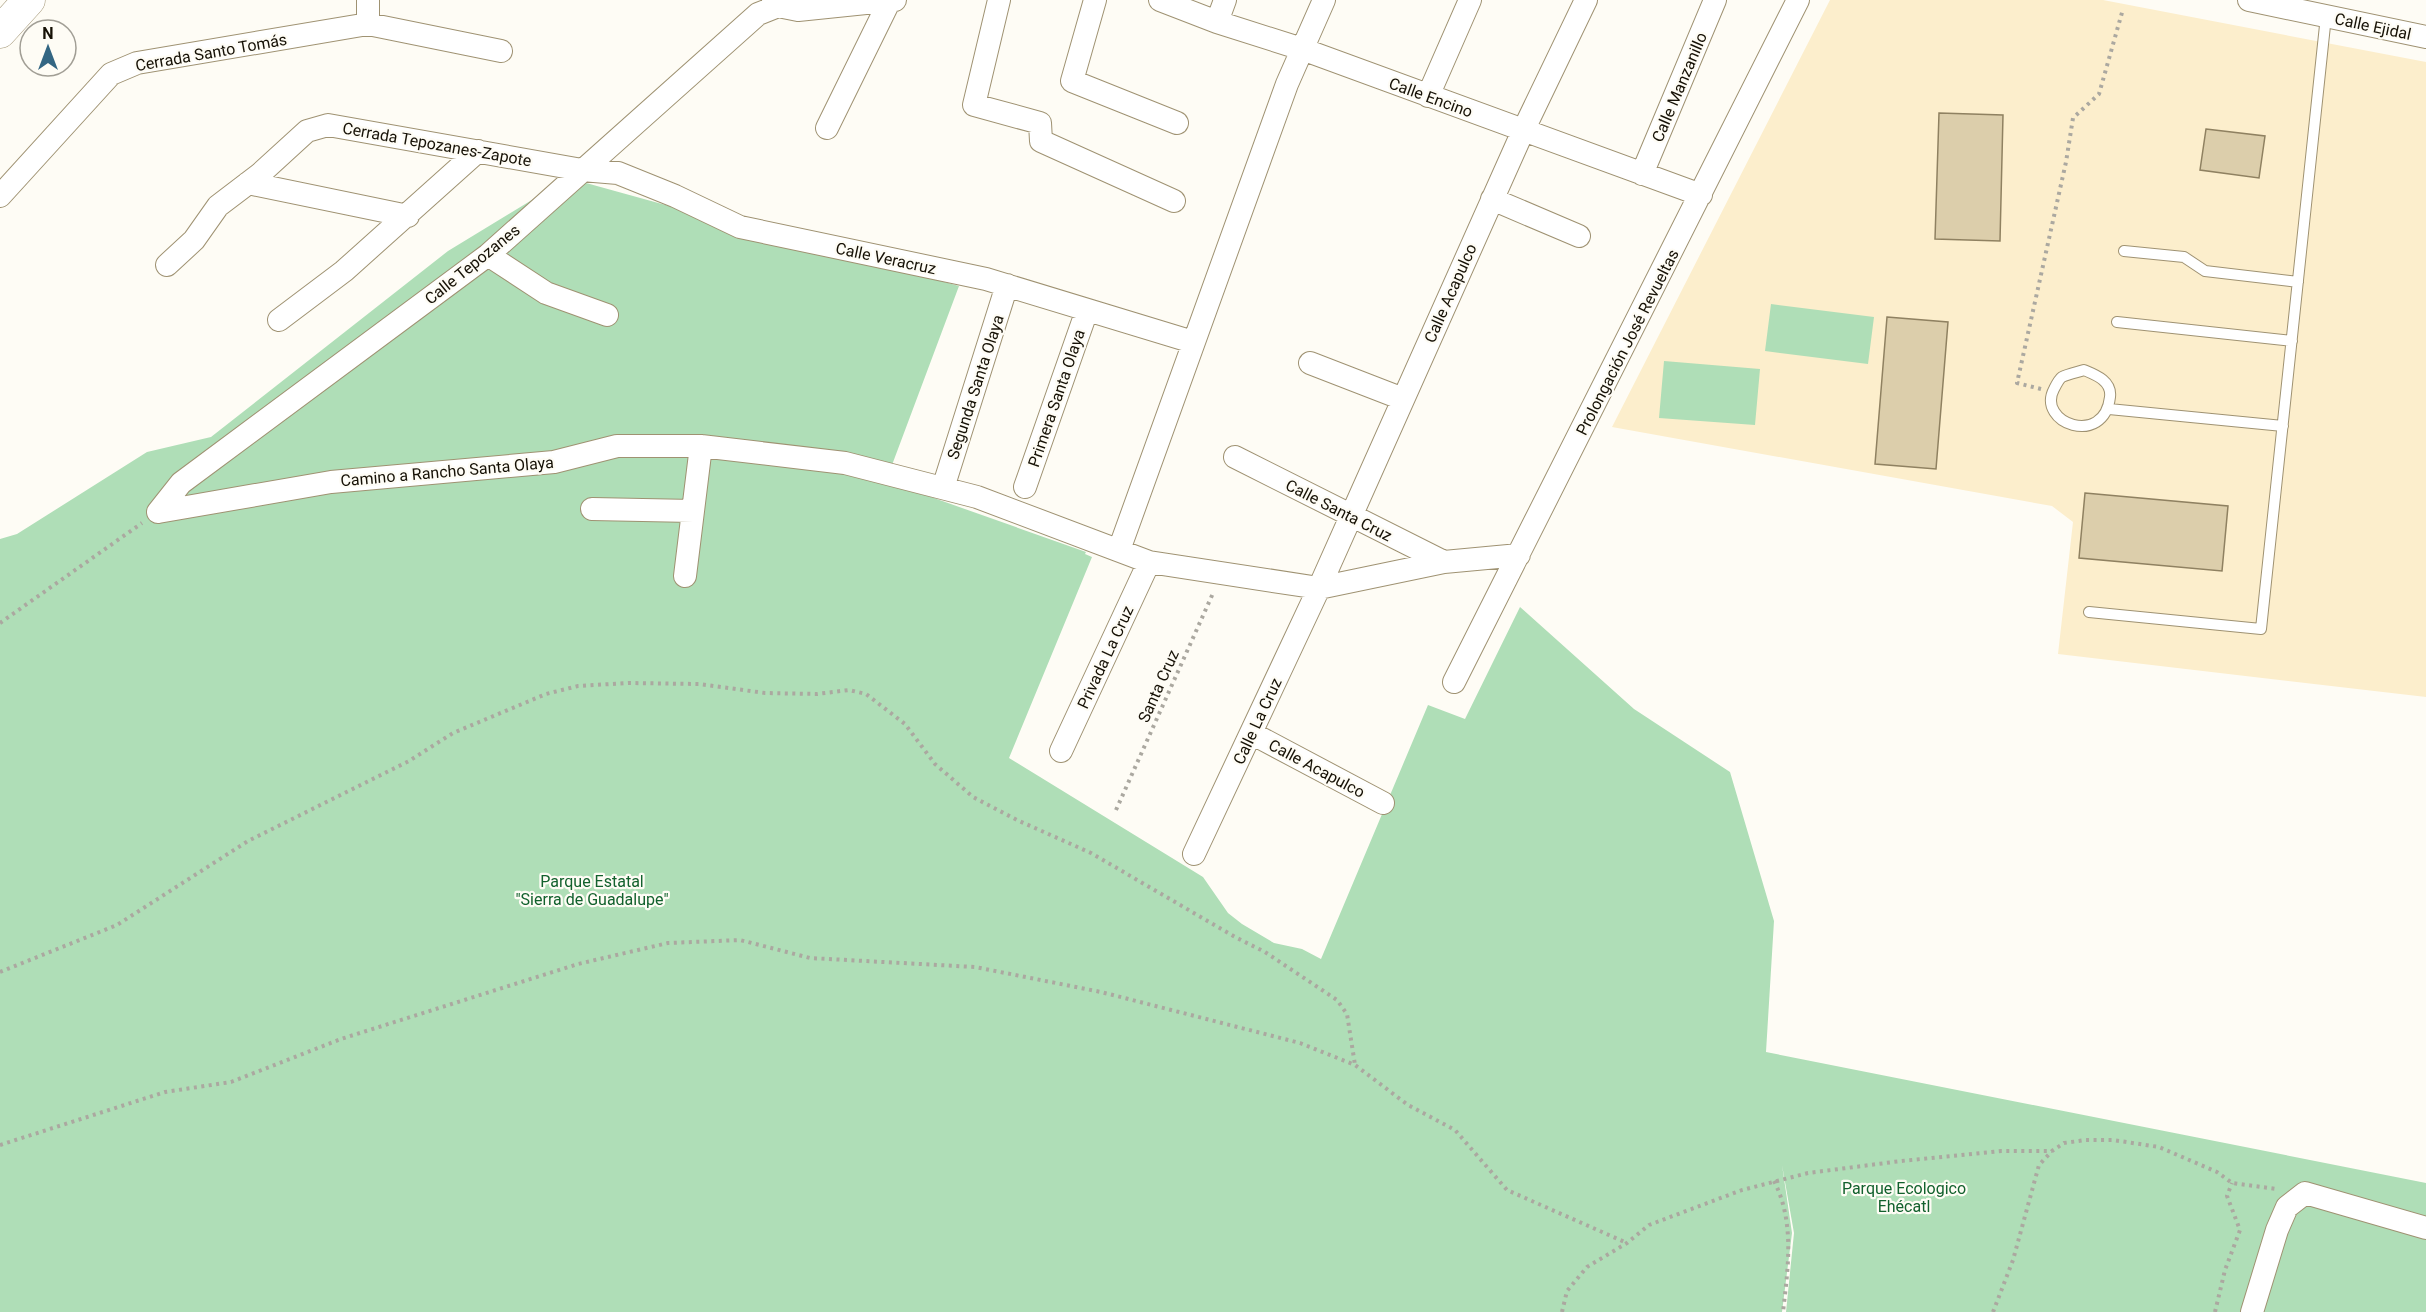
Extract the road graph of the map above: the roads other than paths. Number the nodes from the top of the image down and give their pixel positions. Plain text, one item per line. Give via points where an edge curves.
1 (29, 0) edge
2 (368, 0) edge
3 (999, 0) edge
4 (1095, 0) edge
5 (1160, 0) edge
6 (1225, 0) edge
7 (1324, 0) edge
8 (1470, 0) edge
9 (1586, 0) edge
10 (1715, 0) edge
11 (1798, 0) edge
12 (2249, 0) edge
13 (892, 1) edge
14 (776, 3) edge
15 (2330, 8) edge
16 (1217, 22) junction
17 (368, 24) junction
18 (0, 32) edge
19 (2426, 36) edge
20 (1302, 49) junction
21 (501, 51) dead end
22 (1428, 96) junction
23 (1177, 123) dead end
24 (827, 128) dead end
25 (1523, 130) junction
26 (478, 152) junction
27 (582, 170) junction
28 (1642, 174) junction
29 (248, 183) junction
30 (4, 185) edge
31 (1701, 195) junction
32 (1492, 199) junction
33 (1174, 201) dead end
34 (408, 216) junction
35 (1580, 236) dead end
36 (2124, 252) dead end
37 (488, 255) junction
38 (167, 265) dead end
39 (2298, 282) junction
40 (1007, 285) junction
41 (1088, 310) junction
42 (608, 315) dead end
43 (279, 320) dead end
44 (2117, 322) dead end
45 (2292, 341) junction
46 (1193, 342) junction
47 (1310, 363) dead end
48 (1404, 399) junction
49 (2109, 409) junction
50 (2283, 426) junction
51 (701, 446) junction
52 (1235, 458) dead end
53 (1025, 487) dead end
54 (943, 488) junction
55 (592, 509) dead end
56 (693, 511) junction
57 (158, 512) joint
58 (1350, 517) junction
59 (1119, 550) junction
60 (1519, 555) junction
61 (1149, 562) junction
62 (1444, 562) junction
63 (685, 576) dead end
64 (1319, 588) junction
65 (2089, 612) dead end
66 (1454, 682) dead end
67 (1251, 733) junction
68 (1061, 751) dead end
69 (1383, 803) dead end
70 (1194, 854) dead end
71 (2426, 1228) edge
72 (2252, 1312) edge

1 - 18 main road
2 - 17 street
3 - 33 street via 974,105 1040,123 1041,141
4 - 23 street via 1072,81
5 - 16 street, Calle Encino
6 - 16 street
7 - 20 street
8 - 22 street
9 - 25 street, Calle Acapulco
10 - 28 street, Calle Manzanillo
11 - 31 street, Prolongación José Revueltas
12 - 15 street, Calle Ejidal
13 - 14 street via 798,10
13 - 24 street
14 - 27 street, Calle Tepozanes via 758,14
15 - 19 street, Calle Ejidal
15 - 39 lane
16 - 20 street, Calle Encino
17 - 21 street, Cerrada Santo Tomás
17 - 30 street, Cerrada Santo Tomás via 137,63 111,74
20 - 22 street, Calle Encino
20 - 46 street
22 - 25 street, Calle Encino
25 - 28 street, Calle Encino
25 - 32 street, Calle Acapulco
26 - 27 street, Cerrada Tepozanes-Zapote
26 - 29 street, Cerrada Tepozanes-Zapote via 328,125 307,130
26 - 34 street
27 - 37 street, Calle Tepozanes
27 - 40 street, Calle Veracruz via 618,173 740,227
28 - 31 street, Calle Encino
29 - 34 street
29 - 38 street, Cerrada Tepozanes-Zapote via 218,206 194,240
31 - 60 street, Prolongación José Revueltas
32 - 35 street
32 - 48 street, Calle Acapulco
34 - 43 street
36 - 39 lane via 2184,257 2205,271
37 - 42 street via 546,293
37 - 57 street, Calle Tepozanes via 181,483
39 - 45 lane
40 - 41 street, Calle Veracruz
40 - 54 street, Segunda Santa Olaya
41 - 46 street, Calle Veracruz
41 - 53 street, Primera Santa Olaya
44 - 45 lane
45 - 50 lane
46 - 59 street
47 - 48 street
48 - 58 street, Calle Acapulco
49 - 49 lane via 2096,423 2078,427 2061,419 2052,407 2053,392 2061,378 2084,370 2103,378 2111,393
49 - 50 lane
50 - 65 lane via 2261,629
51 - 54 street, Camino a Rancho Santa Olaya via 845,463
51 - 56 street
51 - 57 street, Camino a Rancho Santa Olaya via 617,446 554,462 331,482
52 - 58 street, Calle Santa Cruz
54 - 59 street, Camino a Rancho Santa Olaya
55 - 56 street
56 - 63 street
58 - 62 street, Calle Santa Cruz
58 - 64 street, Calle Acapulco
59 - 61 street, Camino a Rancho Santa Olaya
60 - 62 street, Camino a Rancho Santa Olaya
60 - 66 street, Prolongación José Revueltas
61 - 64 street, Camino a Rancho Santa Olaya
61 - 68 street, Privada La Cruz
62 - 64 street, Camino a Rancho Santa Olaya
64 - 67 street, Calle La Cruz
67 - 69 street, Calle Acapulco
67 - 70 street, Calle La Cruz
71 - 72 street via 2305,1193 2288,1208 2277,1230

